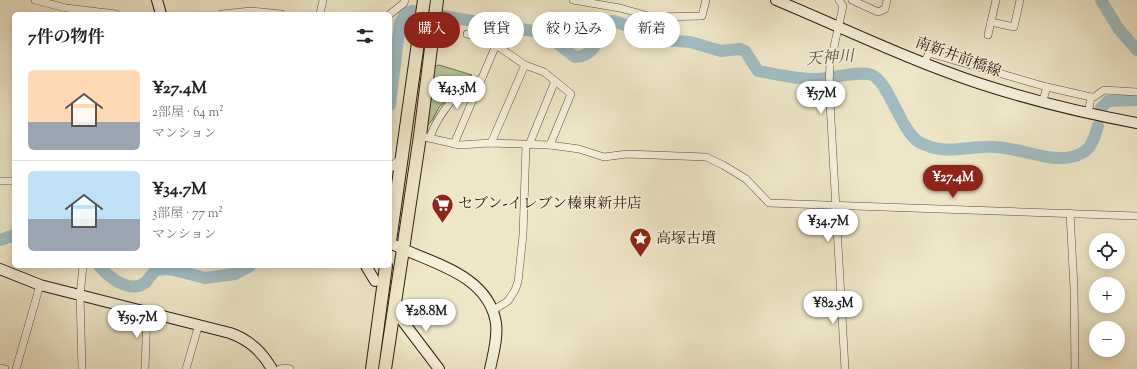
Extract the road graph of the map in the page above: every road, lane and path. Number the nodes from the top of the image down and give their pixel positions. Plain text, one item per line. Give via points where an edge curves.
1 (35, 0) edge
2 (156, 0) edge
3 (323, 0) edge
4 (405, 0) edge
5 (573, 0) edge
6 (706, 0) edge
7 (776, 0) edge
8 (839, 0) edge
9 (852, 0) edge
10 (887, 0) edge
11 (996, 0) edge
12 (1020, 0) edge
13 (424, 1) edge
14 (436, 2) edge
15 (99, 12) edge
16 (160, 12) edge
17 (241, 12) edge
18 (261, 12) edge
19 (320, 12) edge
20 (392, 12) edge
21 (991, 22) junction
22 (839, 27) junction
23 (988, 35) dead end
24 (495, 48) edge
25 (500, 48) edge
26 (924, 63) junction
27 (525, 65) junction
28 (481, 79) junction
29 (556, 81) junction
30 (1047, 87) junction
31 (1137, 92) edge
32 (1091, 97) junction
33 (1042, 103) junction
34 (1088, 114) junction
35 (1137, 123) edge
36 (425, 136) junction
37 (492, 143) junction
38 (454, 144) junction
39 (528, 145) junction
40 (550, 146) junction
41 (396, 162) dead end
42 (392, 167) edge
43 (0, 181) edge
44 (12, 182) edge
45 (836, 205) junction
46 (1070, 213) junction
47 (1137, 216) edge
48 (392, 227) edge
49 (392, 243) edge
50 (403, 250) junction
51 (83, 268) edge
52 (367, 268) edge
53 (386, 268) edge
54 (0, 269) edge
55 (375, 281) dead end
56 (40, 285) junction
57 (80, 295) junction
58 (492, 310) junction
59 (147, 311) junction
60 (395, 311) junction
61 (198, 324) junction
62 (0, 368) edge
63 (5, 369) edge
64 (16, 369) edge
65 (82, 369) edge
66 (145, 369) edge
67 (186, 369) edge
68 (272, 369) edge
69 (280, 369) edge
70 (290, 369) edge
71 (372, 369) edge
72 (385, 369) edge
73 (439, 369) edge
74 (490, 369) edge
75 (845, 369) edge
76 (1075, 369) edge

1 - 15 street via 66,8
2 - 16 main road
3 - 19 street
4 - 20 street
5 - 6 street via 620,8 652,17 702,16
7 - 22 main road, 南新井前橋線
8 - 22 street via 843,6
9 - 10 street via 878,12 885,9
11 - 21 street
12 - 21 street via 1014,27
13 - 48 main road
14 - 36 main road
17 - 18 street
21 - 23 street
22 - 26 main road, 南新井前橋線
22 - 45 street via 830,65 829,85
24 - 28 street
25 - 27 street
26 - 30 street via 929,53
26 - 33 main road, 南新井前橋線
27 - 29 street via 544,72
27 - 37 street
28 - 36 street via 458,93
28 - 38 street
29 - 39 street
29 - 40 street via 571,94
30 - 32 street
30 - 33 street
31 - 32 street via 1104,90
32 - 34 street
33 - 34 main road, 南新井前橋線
34 - 35 main road, 南新井前橋線
36 - 38 street
36 - 50 main road
37 - 38 street
37 - 39 street
39 - 40 street
39 - 58 street via 518,282 508,301
40 - 45 street via 579,149 604,157 627,154 706,157 746,179 769,203
41 - 42 street
43 - 44 street
45 - 46 street
45 - 75 street
46 - 47 street
46 - 76 street
49 - 50 main road
50 - 58 main road via 468,280 478,287
50 - 60 main road
51 - 57 street
52 - 55 main road
53 - 71 main road
54 - 56 main road
56 - 57 main road
56 - 64 street
57 - 59 main road
57 - 65 street
58 - 74 main road via 496,324
59 - 61 main road
59 - 66 street
60 - 72 main road
60 - 73 main road
61 - 67 street
61 - 68 main road via 230,333 250,343 260,351
62 - 63 street
69 - 70 street

